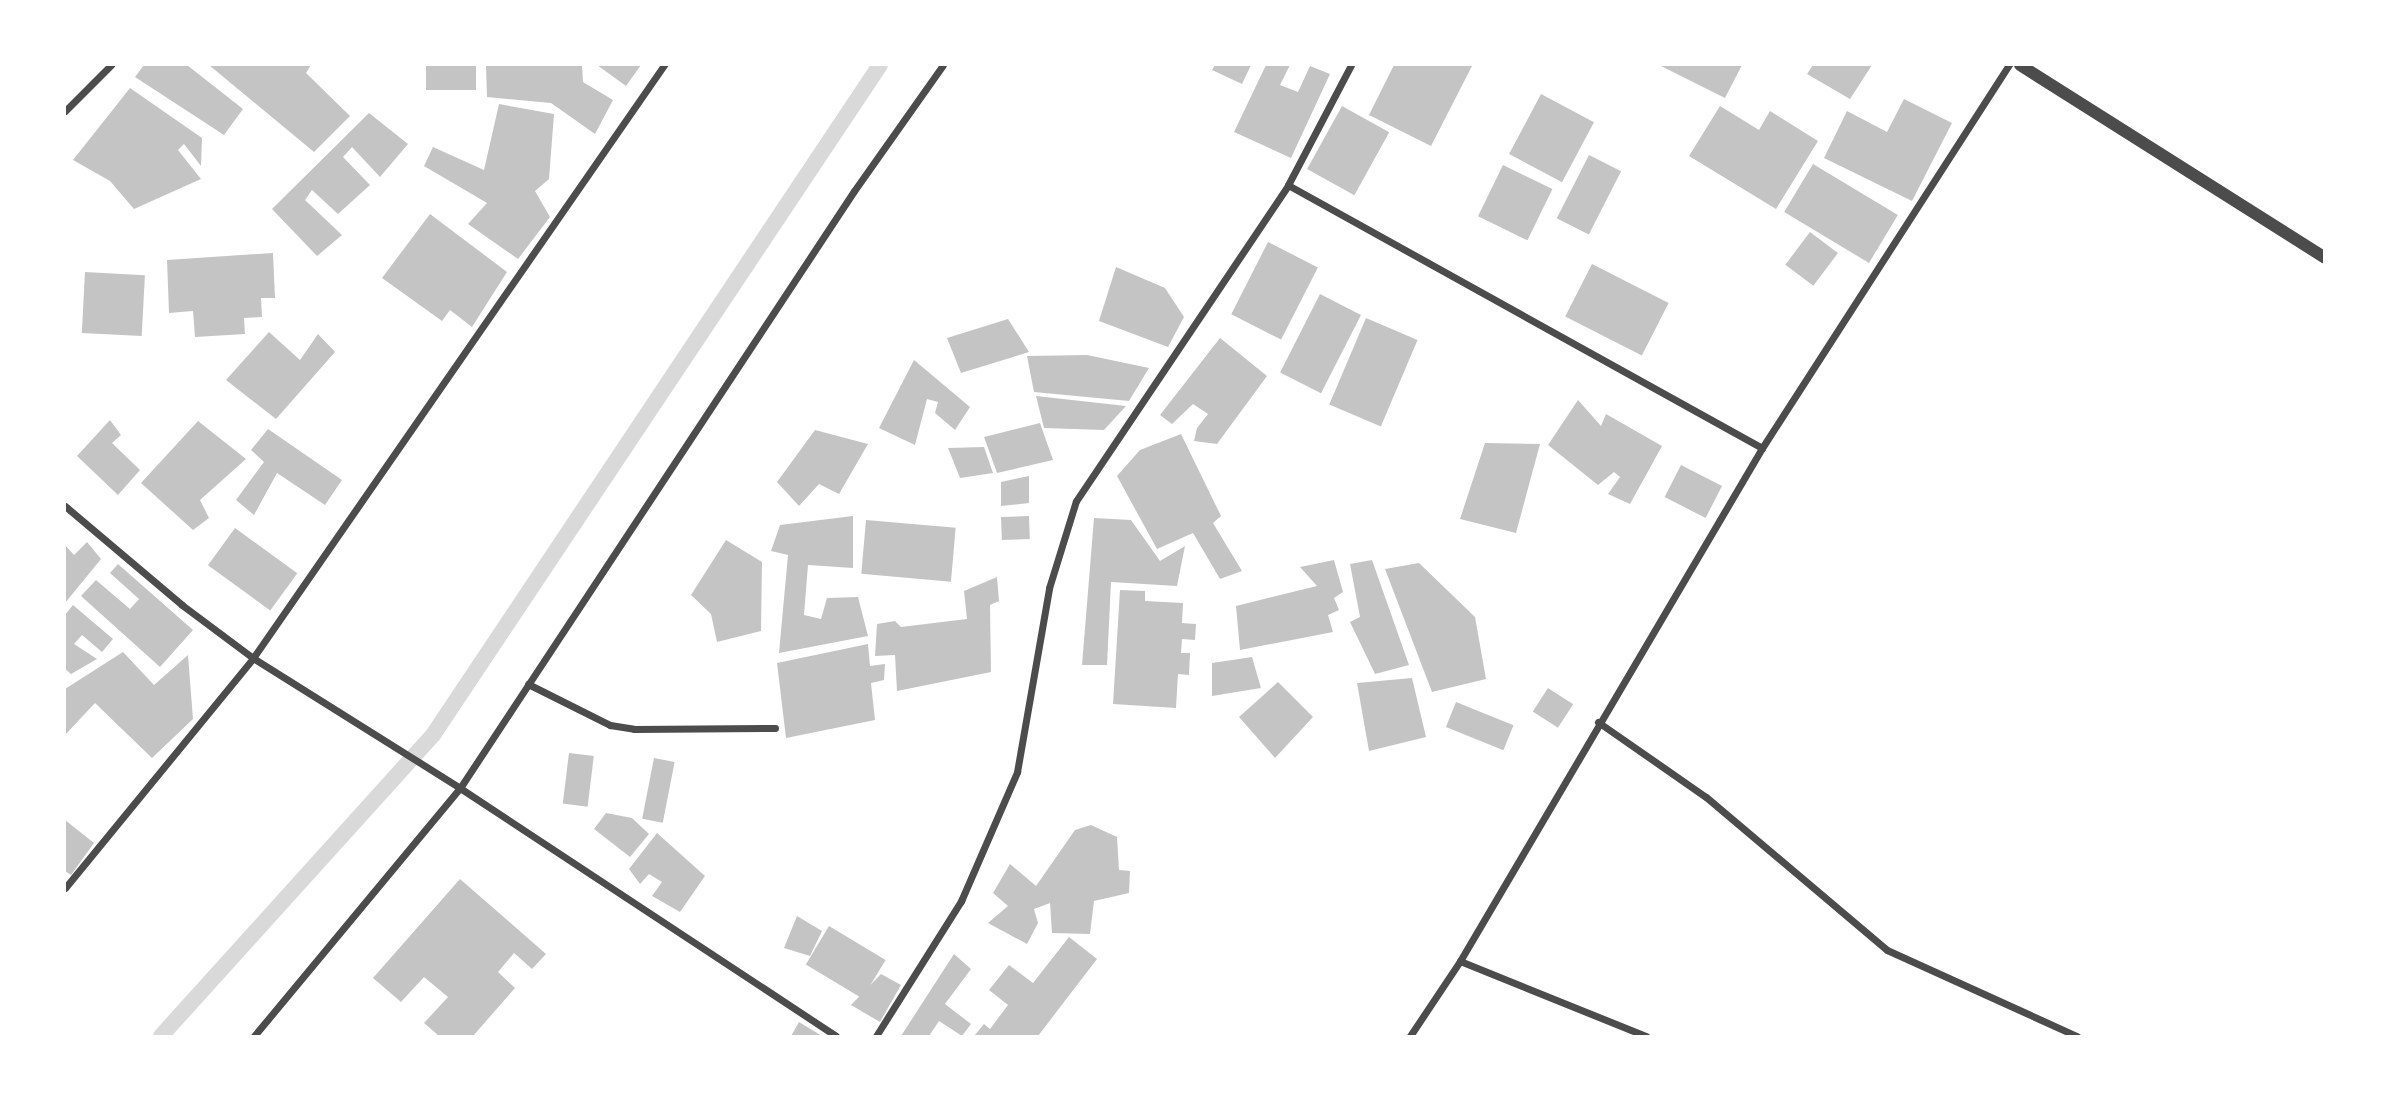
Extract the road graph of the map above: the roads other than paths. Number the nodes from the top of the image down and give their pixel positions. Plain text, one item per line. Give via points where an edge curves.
1 (111, 65) edge
2 (664, 65) edge
3 (943, 65) edge
4 (1351, 65) edge
5 (2009, 65) edge
6 (2020, 65) edge
7 (65, 111) edge
8 (1288, 185) junction
9 (2324, 257) edge
10 (1762, 448) junction
11 (65, 506) edge
12 (253, 658) junction
13 (528, 684) junction
14 (1598, 722) junction
15 (775, 728) dead end
16 (460, 788) junction
17 (65, 888) edge
18 (1460, 961) junction
19 (254, 1036) edge
20 (836, 1036) edge
21 (876, 1036) edge
22 (1410, 1036) edge
23 (1646, 1036) edge
24 (2077, 1036) edge

1 - 7 street
2 - 12 street
3 - 13 street via 853,191
4 - 8 street
5 - 10 street
6 - 9 street
8 - 10 street
8 - 21 street via 1076,501 1049,588 1017,772 961,901
10 - 14 street
11 - 12 street
12 - 16 street
12 - 17 street
13 - 15 street via 610,724 634,729
13 - 16 street
14 - 18 street
14 - 24 street via 1706,797 1886,950
16 - 19 street
16 - 20 street
18 - 22 street
18 - 23 street

